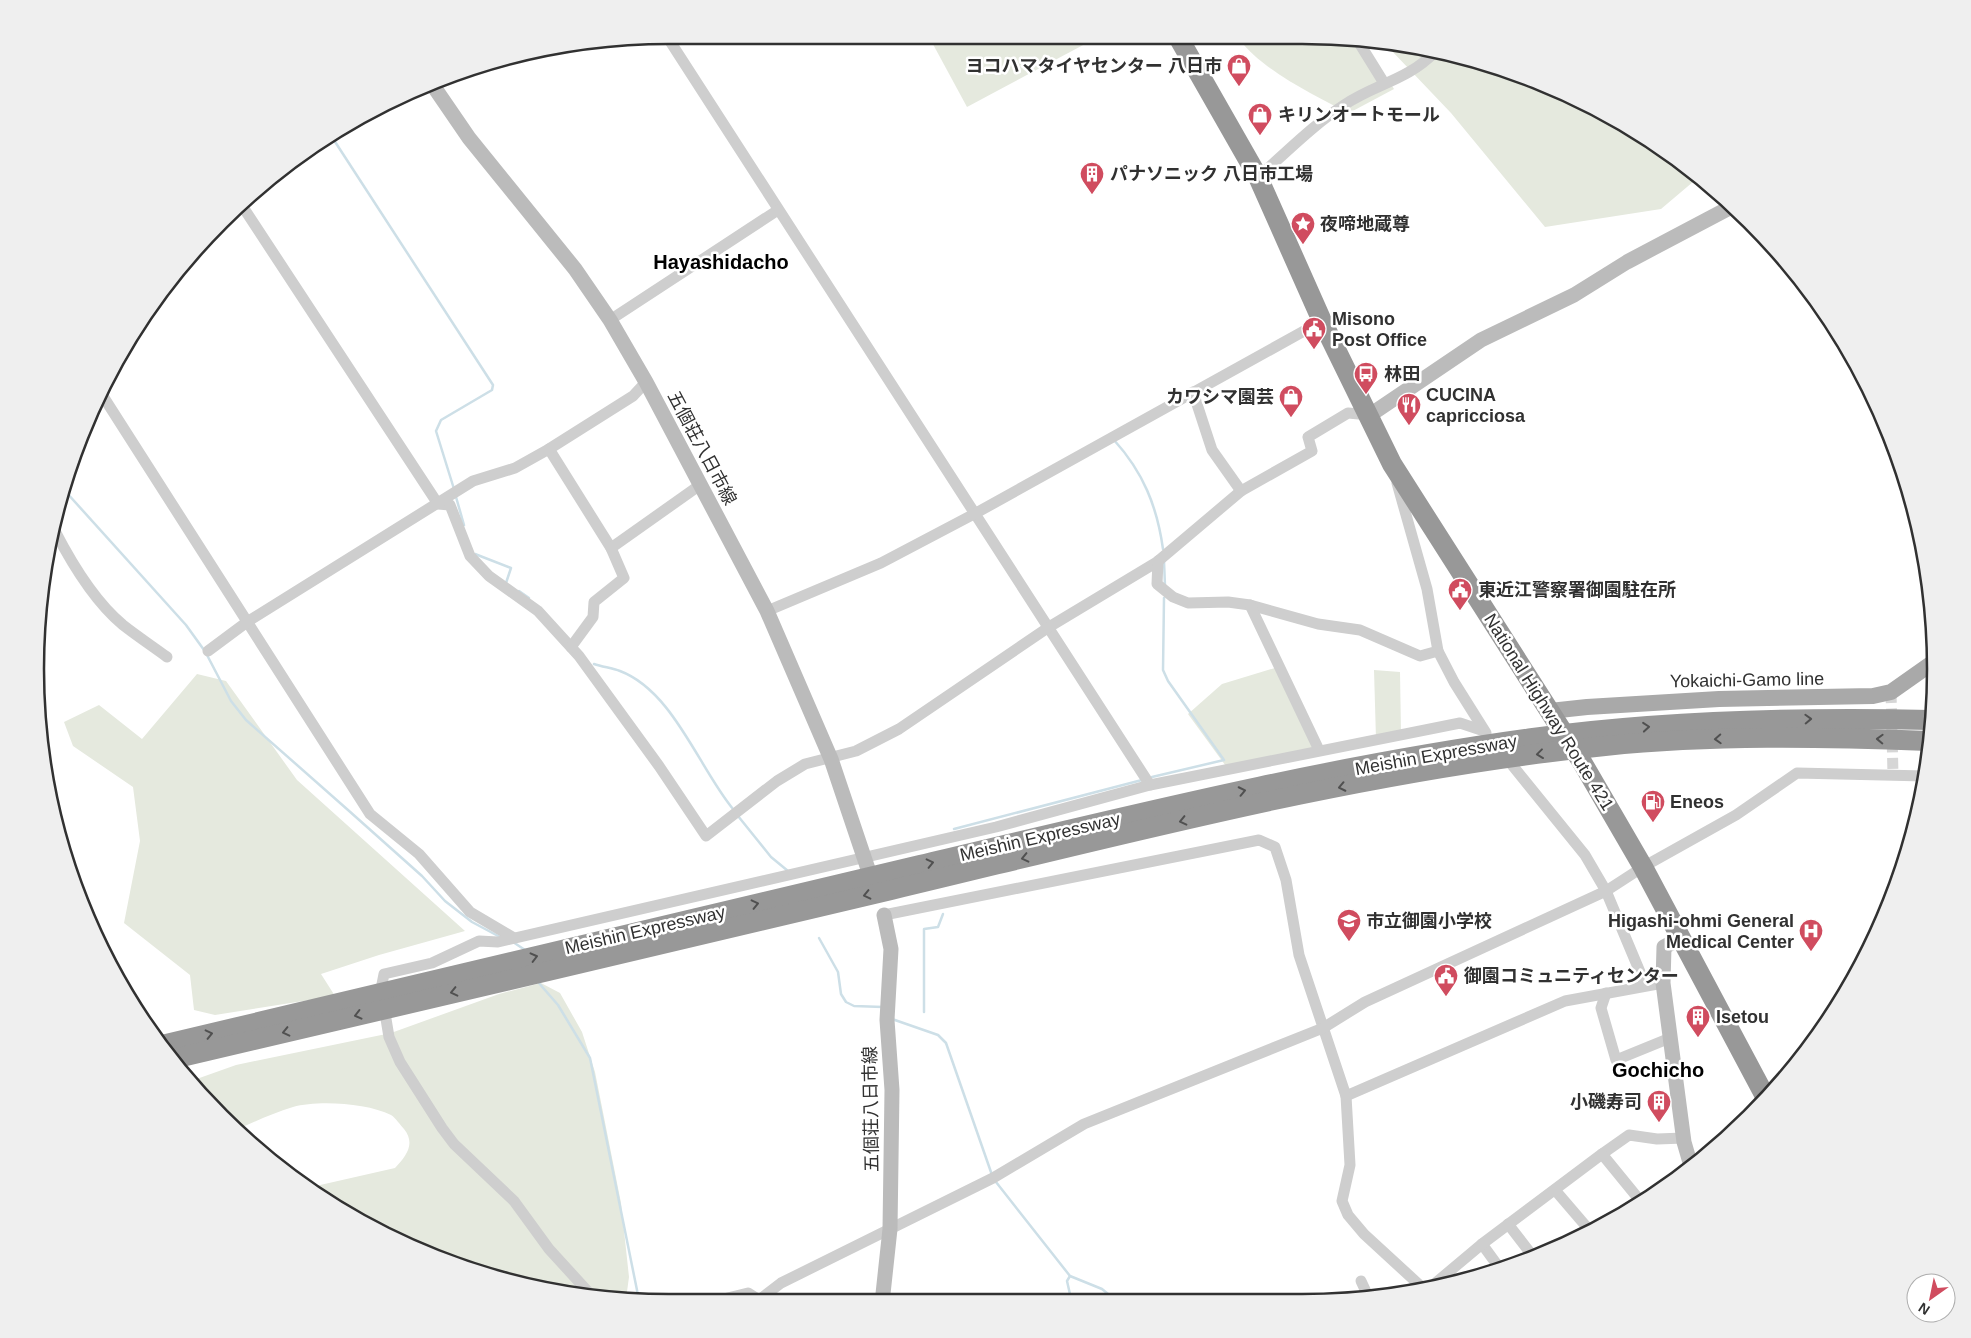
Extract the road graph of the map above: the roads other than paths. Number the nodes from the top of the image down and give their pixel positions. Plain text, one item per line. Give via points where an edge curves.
1 (672, 44) edge
2 (1182, 44) edge
3 (1362, 47) edge
4 (1429, 57) edge
5 (1384, 83) junction
6 (435, 89) edge
7 (1258, 177) junction
8 (245, 210) edge
9 (778, 210) junction
10 (1726, 210) edge
11 (610, 320) junction
12 (1322, 321) junction
13 (646, 382) junction
14 (1193, 392) junction
15 (105, 399) edge
16 (1370, 415) junction
17 (549, 449) junction
18 (1392, 464) junction
19 (700, 484) junction
20 (1241, 491) junction
21 (438, 504) junction
22 (976, 513) junction
23 (58, 537) edge
24 (611, 548) junction
25 (1158, 561) junction
26 (1250, 605) junction
27 (766, 611) junction
28 (247, 622) junction
29 (1049, 627) junction
30 (571, 647) junction
31 (208, 651) dead end
32 (1438, 651) junction
33 (166, 656) dead end
34 (1927, 667) edge
35 (1550, 711) junction
36 (1925, 716) edge
37 (1844, 718) junction
38 (1925, 720) edge
39 (1484, 731) junction
40 (1602, 738) junction
41 (1923, 741) edge
42 (1319, 750) junction
43 (831, 759) junction
44 (1918, 776) edge
45 (1150, 785) junction
46 (866, 862) junction
47 (1643, 867) junction
48 (1606, 891) junction
49 (884, 915) joint
50 (512, 938) junction
51 (1680, 938) junction
52 (1663, 983) junction
53 (1645, 984) junction
54 (1606, 993) junction
55 (331, 1013) junction
56 (1323, 1028) junction
57 (1670, 1038) junction
58 (169, 1045) edge
59 (179, 1057) edge
60 (1762, 1091) edge
61 (1346, 1096) junction
62 (1684, 1138) junction
63 (1602, 1154) junction
64 (1690, 1159) edge
65 (1555, 1190) junction
66 (1637, 1197) edge
67 (1508, 1224) junction
68 (1586, 1226) edge
69 (890, 1230) junction
70 (1482, 1244) junction
71 (1530, 1251) edge
72 (1496, 1263) edge
73 (1441, 1278) edge
74 (1361, 1281) dead end
75 (1417, 1283) edge
76 (585, 1289) edge
77 (1366, 1291) edge
78 (767, 1294) edge
79 (883, 1294) edge

1 - 9 street
2 - 7 highway, National Highway Route 421
3 - 5 street
4 - 5 street via 1411,73
5 - 7 street via 1344,105
6 - 11 main road, 五個荘八日市線 via 469,138 575,269
7 - 12 highway, National Highway Route 421
8 - 21 street
9 - 11 street
9 - 22 street
10 - 16 main road via 1627,262 1574,295 1482,340
11 - 13 main road, 五個荘八日市線
12 - 14 street
12 - 16 highway, National Highway Route 421
13 - 17 street via 633,396
13 - 19 main road, 五個荘八日市線
14 - 20 street via 1212,450
14 - 22 street
15 - 28 street
16 - 18 highway, National Highway Route 421
16 - 20 street via 1348,413 1308,437 1312,451
17 - 21 street via 515,468 472,481
17 - 24 street
18 - 32 street via 1427,589
18 - 35 highway, National Highway Route 421
19 - 24 street
19 - 27 main road, 五個荘八日市線
20 - 25 street
21 - 28 street
21 - 30 street via 450,506 470,556 489,576 538,611
22 - 27 street via 881,562
22 - 29 street
23 - 33 street via 94,594 121,624
24 - 30 street via 624,578 594,602 593,617
25 - 26 street via 1157,584 1173,597 1188,603
25 - 29 street
26 - 32 street via 1318,624 1360,630 1420,656
26 - 42 street
27 - 43 main road, 五個荘八日市線
28 - 31 street
28 - 50 street via 370,814 419,854 470,912
29 - 43 street via 899,729 856,751
29 - 45 street
30 - 43 street via 706,836 777,781 805,764
32 - 39 street
34 - 35 main road, Yokaichi-Gamo line via 1891,692 1873,696 1719,699
35 - 47 highway, National Highway Route 421
36 - 37 highway
37 - 38 highway, Meishin Expressway
40 -> 37 highway, Meishin Expressway via 1739,721
39 - 42 street via 1460,723
39 - 48 street via 1585,855
41 -> 40 highway, Meishin Expressway
40 - 55 highway, Meishin Expressway via 1472,756 1397,776 590,952
42 - 45 street
43 - 46 main road, 五個荘八日市線
44 - 47 street via 1797,773 1736,815
45 - 46 street
46 - 50 street
47 - 48 street
47 - 51 highway, National Highway Route 421
48 - 53 street
48 - 56 street via 1365,1002
49 - 56 street via 1259,840 1275,848 1286,880 1299,955
49 - 69 main road, 五個荘八日市線 via 891,949 887,1017 892,1090
50 - 76 street via 498,942 479,941 432,963 384,974 381,989 389,1037 400,1062 454,1144 514,1201
51 - 52 main road via 1664,947
51 - 60 highway, National Highway Route 421
52 - 53 street
52 - 57 main road
53 - 54 street
54 - 57 street via 1601,1008 1616,1060
54 - 61 street via 1565,1001
58 -> 55 highway, Meishin Expressway
55 -> 59 highway, Meishin Expressway
56 - 61 street
56 - 69 street via 1084,1124 993,1178
57 - 62 main road
61 - 75 street via 1350,1164 1342,1201 1348,1216 1364,1234
62 - 63 street via 1629,1135
62 - 64 main road
63 - 65 street
63 - 66 street
65 - 67 street
65 - 68 street
67 - 70 street
67 - 71 street
69 - 78 street via 781,1283
69 - 79 main road, 五個荘八日市線
70 - 72 street
70 - 73 street
74 - 77 street

